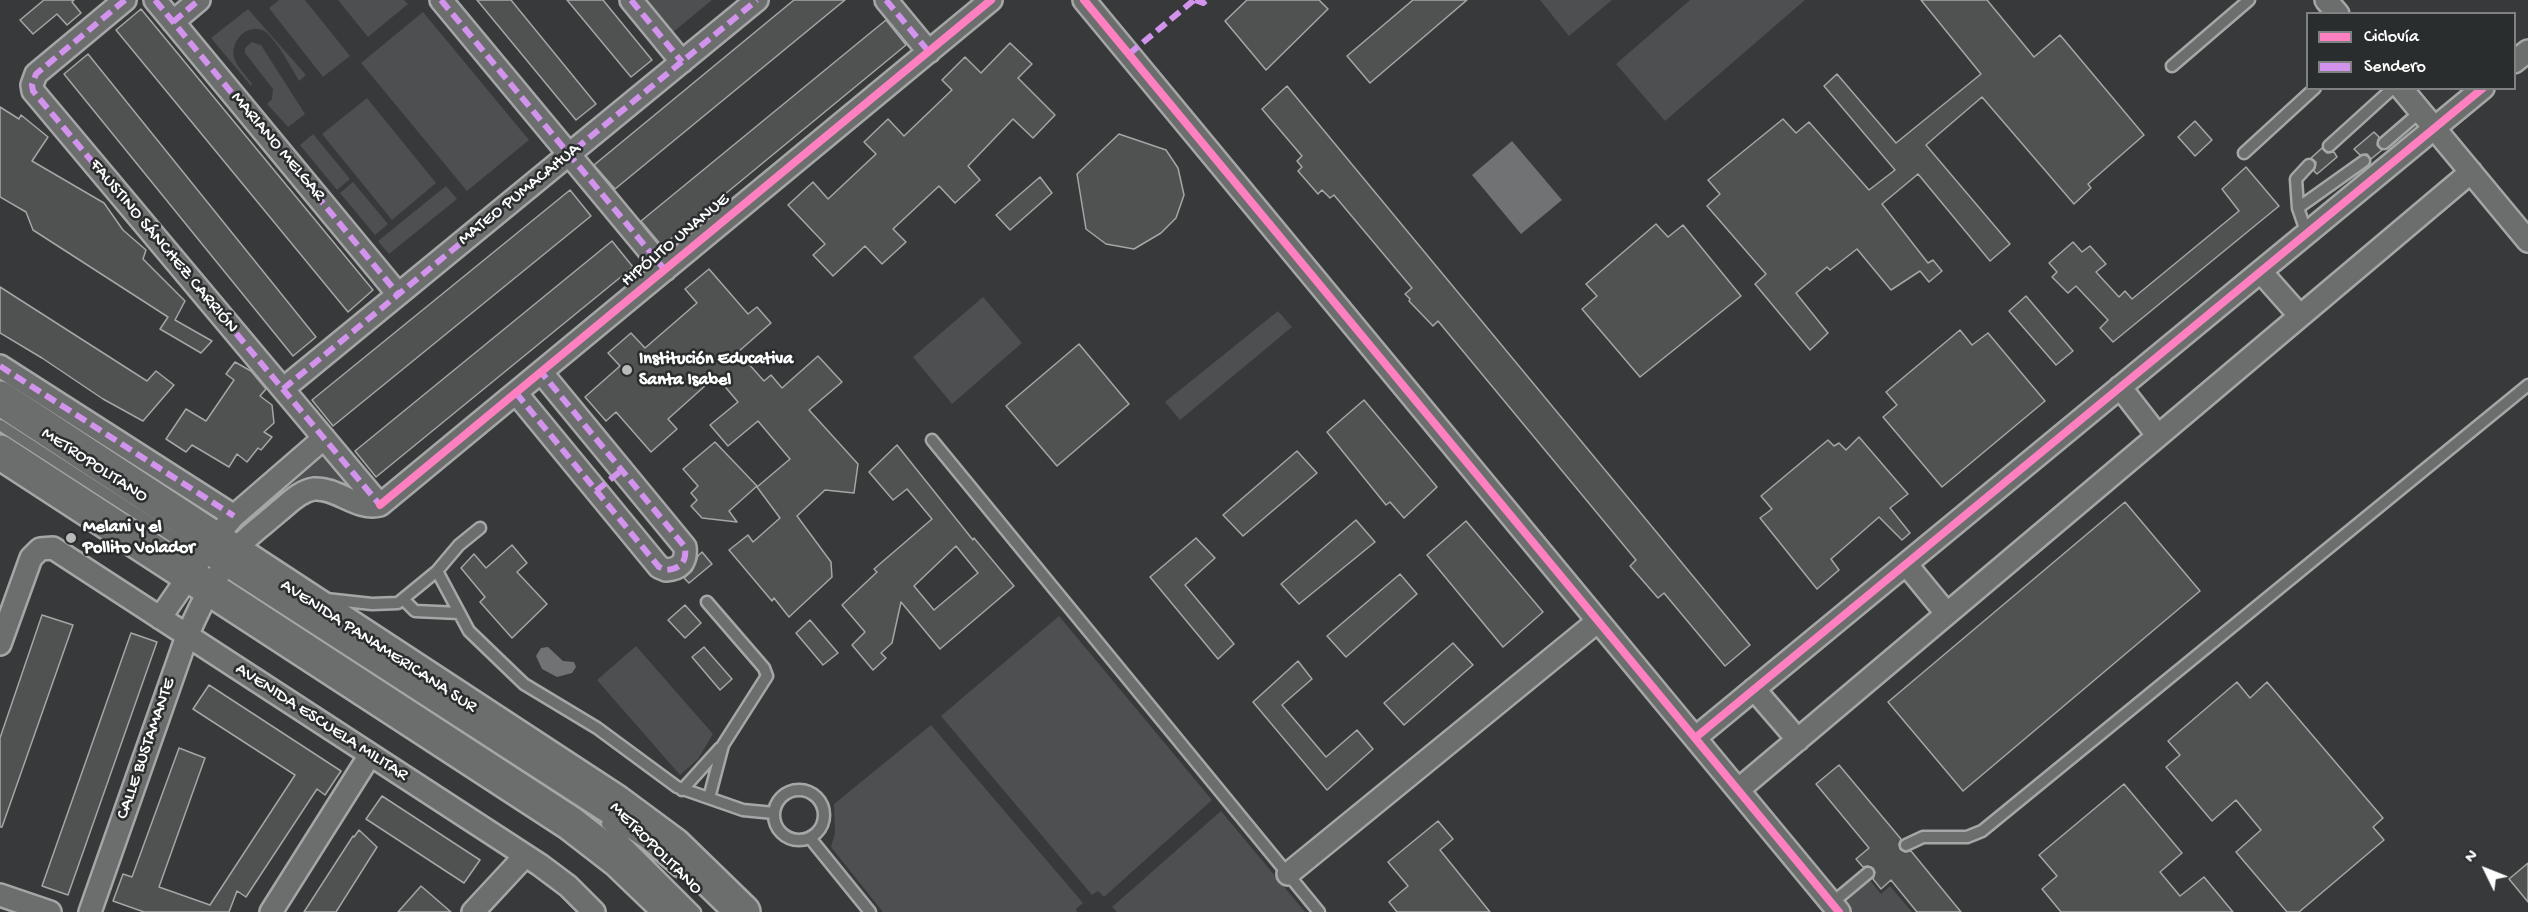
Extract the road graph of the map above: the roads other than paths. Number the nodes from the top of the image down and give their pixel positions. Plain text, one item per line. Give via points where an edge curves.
1 (125, 0) edge
2 (155, 0) edge
3 (199, 0) edge
4 (441, 0) edge
5 (631, 0) edge
6 (757, 0) edge
7 (886, 0) edge
8 (991, 0) edge
9 (1084, 0) edge
10 (2249, 0) edge
11 (2326, 0) edge
12 (2336, 12) edge
13 (173, 22) junction
14 (2528, 51) edge
15 (928, 52) junction
16 (2516, 60) edge
17 (682, 62) junction
18 (2172, 66) dead end
19 (2313, 90) edge
20 (2391, 90) edge
21 (2403, 90) edge
22 (2481, 90) edge
23 (2420, 112) junction
24 (2434, 129) junction
25 (2384, 143) dead end
26 (2329, 146) dead end
27 (2244, 153) dead end
28 (569, 154) junction
29 (2364, 161) dead end
30 (2308, 165) dead end
31 (2471, 172) junction
32 (2298, 208) junction
33 (2307, 234) junction
34 (2528, 241) edge
35 (665, 270) junction
36 (2261, 272) junction
37 (398, 294) junction
38 (2300, 316) junction
39 (0, 366) edge
40 (541, 372) junction
41 (2528, 386) edge
42 (2120, 387) junction
43 (283, 389) junction
44 (516, 393) junction
45 (0, 398) edge
46 (0, 425) edge
47 (2158, 436) junction
48 (324, 438) junction
49 (932, 440) dead end
50 (0, 452) edge
51 (622, 470) junction
52 (596, 491) junction
53 (380, 505) junction
54 (480, 528) dead end
55 (216, 556) junction
56 (1906, 564) junction
57 (437, 571) junction
58 (288, 590) junction
59 (403, 599) junction
60 (707, 602) dead end
61 (459, 613) junction
62 (1947, 614) junction
63 (160, 618) junction
64 (1598, 621) junction
65 (2, 634) edge
66 (187, 636) junction
67 (1754, 689) junction
68 (1695, 738) junction
69 (1798, 740) junction
70 (723, 745) junction
71 (370, 755) junction
72 (682, 790) junction
73 (1738, 790) junction
74 (709, 798) junction
75 (592, 809) junction
76 (774, 813) junction
77 (810, 838) junction
78 (1906, 845) dead end
79 (525, 856) junction
80 (1868, 873) dead end
81 (1288, 874) junction
82 (690, 880) dead end
83 (0, 895) edge
84 (1831, 909) edge
85 (50, 912) edge
86 (90, 912) edge
87 (271, 912) edge
88 (473, 912) edge
89 (594, 912) edge
90 (672, 912) edge
91 (695, 912) edge
92 (743, 912) edge
93 (870, 912) edge
94 (1319, 912) edge

1 - 43 street, FAUSTINO SÁNCHEZ CARRIÓN via 36,74 33,91
2 - 13 street, MARIANO MELGAR
3 - 13 street
4 - 28 street
5 - 17 street
6 - 17 street, MATEO PUMACAHUA
7 - 15 street
8 - 15 street, HIPÓLITO UNANUE
9 - 64 street
10 - 18 lane
11 - 12 street
13 - 37 street, MARIANO MELGAR
14 - 16 street
15 - 35 street, HIPÓLITO UNANUE
17 - 28 street, MATEO PUMACAHUA
19 - 27 lane
20 - 26 lane
21 - 23 street
22 - 24 street
23 - 24 street
23 - 25 lane
24 - 31 street
24 - 33 street
28 - 35 street
28 - 37 street, MATEO PUMACAHUA
29 - 32 lane
30 - 32 lane via 2296,179
31 - 34 street
31 - 38 street
32 - 33 lane
33 - 36 street
35 - 40 street, HIPÓLITO UNANUE
36 - 38 street
36 - 42 street
37 - 43 street, MATEO PUMACAHUA
38 - 47 street
39 - 55 street
40 - 44 street, HIPÓLITO UNANUE
40 - 51 street
41 - 78 lane via 1982,831 1967,837 1923,837
42 - 47 street
42 - 56 street
43 - 48 street, FAUSTINO SÁNCHEZ CARRIÓN
44 - 52 street
44 - 53 street, HIPÓLITO UNANUE
45 - 55 main road, AVENIDA PANAMERICANA SUR
46 - 55 lane, METROPOLITANO
47 - 62 street
48 - 53 street, FAUSTINO SÁNCHEZ CARRIÓN
48 - 55 street
49 - 81 lane
50 - 55 main road, AVENIDA PANAMERICANA SUR
51 - 52 street
51 - 52 street via 685,547 680,567 659,567
53 - 55 street via 370,507 326,490 308,490
54 - 57 lane via 459,544
55 - 58 main road, AVENIDA PANAMERICANA SUR
55 - 63 street
55 - 66 street, CALLE BUSTAMANTE
55 - 75 lane, METROPOLITANO
55 - 90 main road, AVENIDA PANAMERICANA SUR via 619,861
56 - 62 street
56 - 67 street
57 - 59 lane
57 - 61 lane
58 - 59 lane via 352,603 387,604
58 - 92 main road, AVENIDA PANAMERICANA SUR via 616,802 674,845
59 - 61 lane via 415,611
60 - 70 lane via 767,676
61 - 72 lane via 474,637 516,677 597,728
62 - 69 street
63 - 65 street, AVENIDA ESCUELA MILITAR via 53,548 40,549 30,560
63 - 66 street, AVENIDA ESCUELA MILITAR
64 - 68 street
64 - 81 street
66 - 71 street, AVENIDA ESCUELA MILITAR
66 - 86 street, CALLE BUSTAMANTE
67 - 68 street
67 - 69 street
68 - 73 street
69 - 73 street
70 - 72 lane
70 - 74 lane
71 - 79 street, AVENIDA ESCUELA MILITAR
71 - 87 street
72 - 74 lane
73 - 84 street
74 - 76 lane via 743,810
75 - 82 lane, METROPOLITANO via 644,842
75 - 91 lane, METROPOLITANO
76 - 77 lane via 777,828 788,838
76 - 77 lane via 787,793 811,793 824,812 821,827
77 - 93 lane
79 - 88 street
79 - 89 street, AVENIDA ESCUELA MILITAR via 568,886
80 - 84 lane
81 - 94 lane
83 - 85 street

